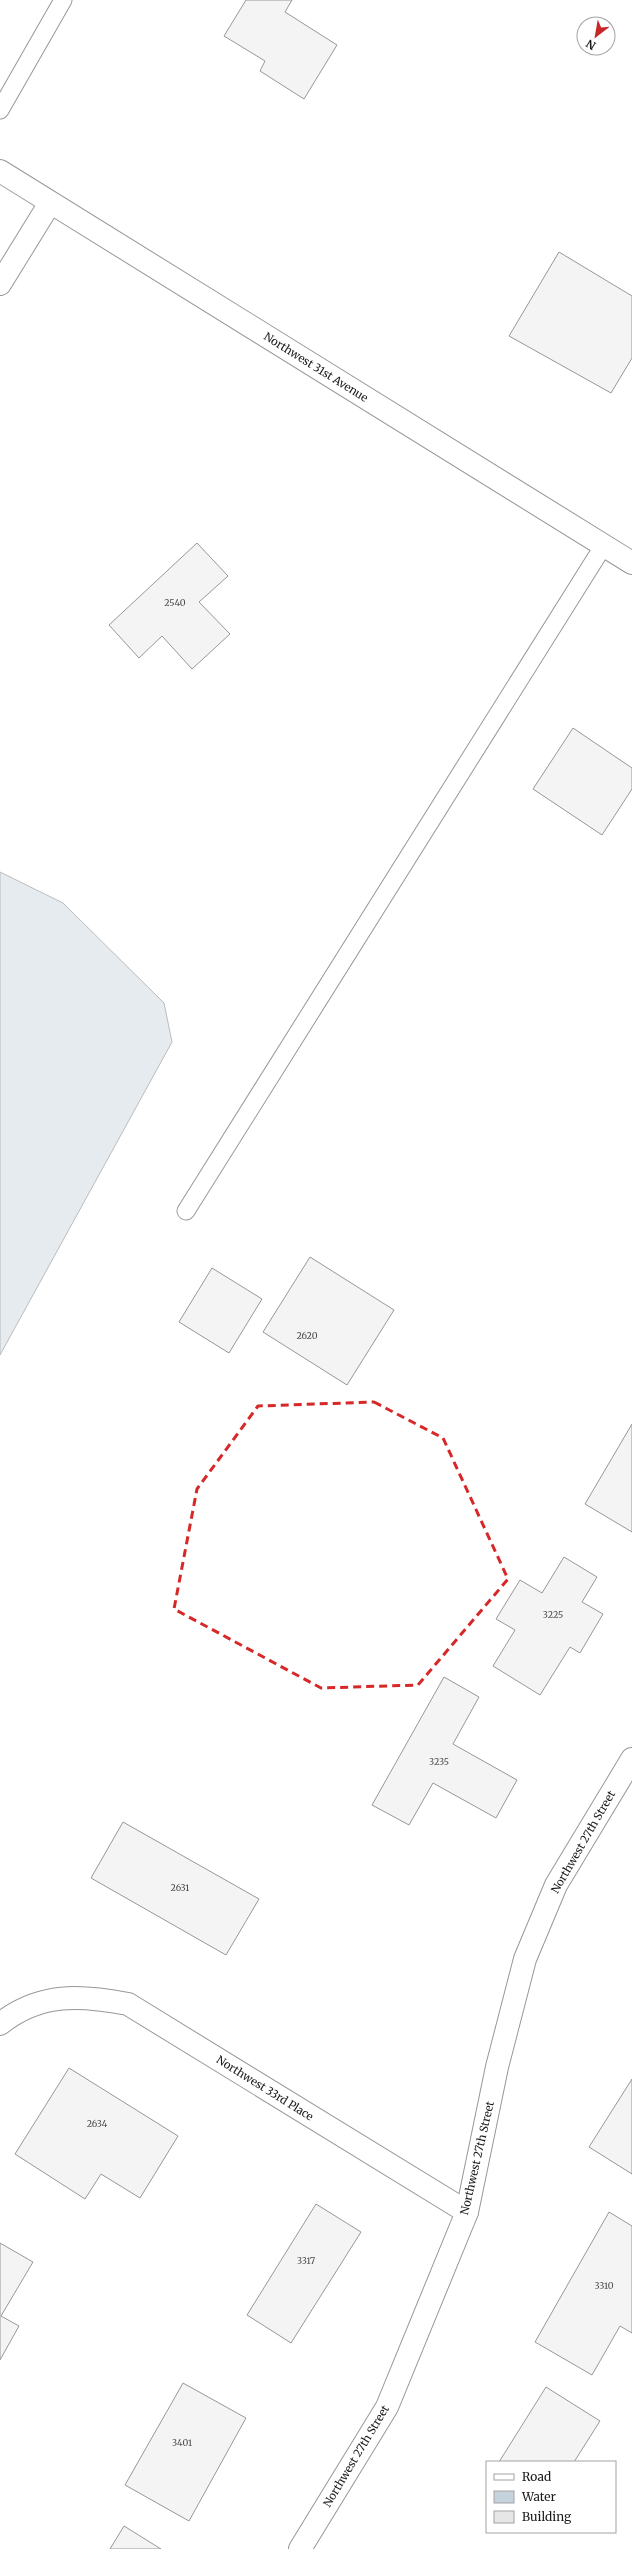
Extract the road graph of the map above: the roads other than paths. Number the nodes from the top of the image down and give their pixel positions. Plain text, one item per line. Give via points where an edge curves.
1 (63, 0) edge
2 (0, 110) edge
3 (0, 171) edge
4 (50, 203) junction
5 (0, 284) edge
6 (604, 545) junction
7 (632, 563) edge
8 (186, 1210) dead end
9 (632, 1759) edge
10 (0, 2024) edge
11 (467, 2212) junction
12 (300, 2549) edge

1 - 2 lane
3 - 4 street, Northwest 31st Avenue
4 - 5 street
4 - 6 street, Northwest 31st Avenue
6 - 7 street, Northwest 31st Avenue
6 - 8 lane
9 - 11 street, Northwest 27th Street via 556,1885 525,1959 498,2067
10 - 11 street, Northwest 33rd Place via 13,2014 52,1998 93,1997 128,2004
11 - 12 street, Northwest 27th Street via 387,2407

